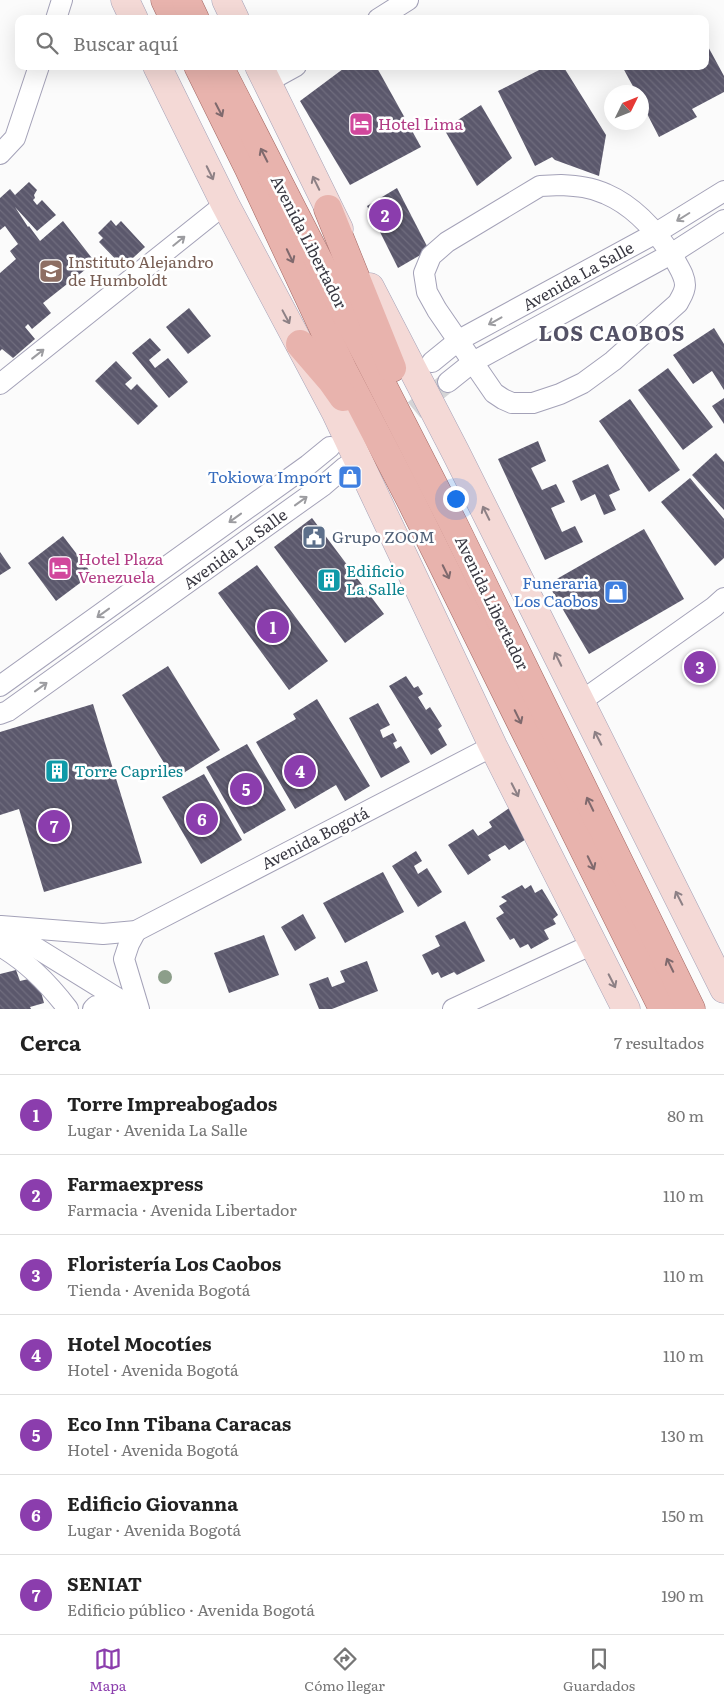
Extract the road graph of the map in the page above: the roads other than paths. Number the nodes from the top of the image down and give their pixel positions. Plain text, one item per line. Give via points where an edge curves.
1 (62, 0) edge
2 (125, 0) edge
3 (165, 0) edge
4 (186, 0) edge
5 (226, 0) edge
6 (408, 0) edge
7 (57, 15) edge
8 (132, 15) edge
9 (172, 15) edge
10 (193, 15) edge
11 (233, 15) edge
12 (384, 15) edge
13 (38, 70) edge
14 (159, 70) edge
15 (200, 70) edge
16 (221, 70) edge
17 (280, 70) edge
18 (263, 74) edge
19 (0, 154) edge
20 (724, 191) edge
21 (225, 204) junction
22 (328, 209) junction
23 (724, 220) edge
24 (656, 233) junction
25 (671, 254) junction
26 (459, 340) junction
27 (300, 344) junction
28 (432, 362) dead end
29 (473, 362) junction
30 (448, 382) tunnel mouth
31 (0, 384) edge
32 (330, 447) dead end
33 (345, 467) dead end
34 (409, 496) junction
35 (453, 523) junction
36 (724, 598) edge
37 (0, 686) edge
38 (580, 702) junction
39 (0, 714) edge
40 (493, 746) junction
41 (0, 926) edge
42 (136, 931) junction
43 (593, 944) junction
44 (0, 946) edge
45 (724, 989) edge
46 (68, 1009) edge
47 (93, 1009) edge
48 (131, 1009) edge
49 (137, 1009) edge
50 (453, 1009) edge
51 (626, 1009) edge
52 (664, 1009) edge
53 (691, 1009) edge

1 - 7 street
2 - 8 main road
3 - 9 main road
4 - 10 main road
5 - 11 main road
6 - 12 street
13 - 19 street via 15,138
14 -> 21 main road
15 -> 34 main road, Avenida Libertador via 343,370
35 -> 16 main road, Avenida Libertador
17 - 18 street
22 -> 18 main road, Avenida Libertador
20 -> 24 street, Avenida La Salle
21 -> 27 main road
31 -> 21 street
22 - 35 main road
38 -> 22 main road, Avenida Libertador via 456,453
23 - 25 street, Avenida La Salle
24 - 25 street
24 -> 26 street, Avenida La Salle
24 - 26 street via 629,207 607,194 586,187 540,186 447,242 431,256 424,273 427,292
25 - 29 street, Avenida La Salle
25 - 29 street via 685,283 678,302 613,361 583,383 533,403 512,403 494,393
26 - 28 street, Avenida La Salle
26 - 29 street
27 - 34 main road via 331,380
27 - 40 main road
29 - 30 street, Avenida La Salle
32 -> 37 street, Avenida La Salle
39 -> 33 street, Avenida La Salle via 316,491
34 -> 52 main road, Avenida Libertador
53 -> 35 main road, Avenida Libertador
36 - 38 street
45 -> 38 main road, Avenida Libertador
40 - 42 street, Avenida Bogotá
40 -> 43 main road
41 - 42 street, Avenida Bogotá via 103,934
41 - 49 street
42 - 49 street via 124,959
43 - 50 street
43 -> 51 main road
44 - 46 street via 50,985
47 - 48 street via 117,1005

